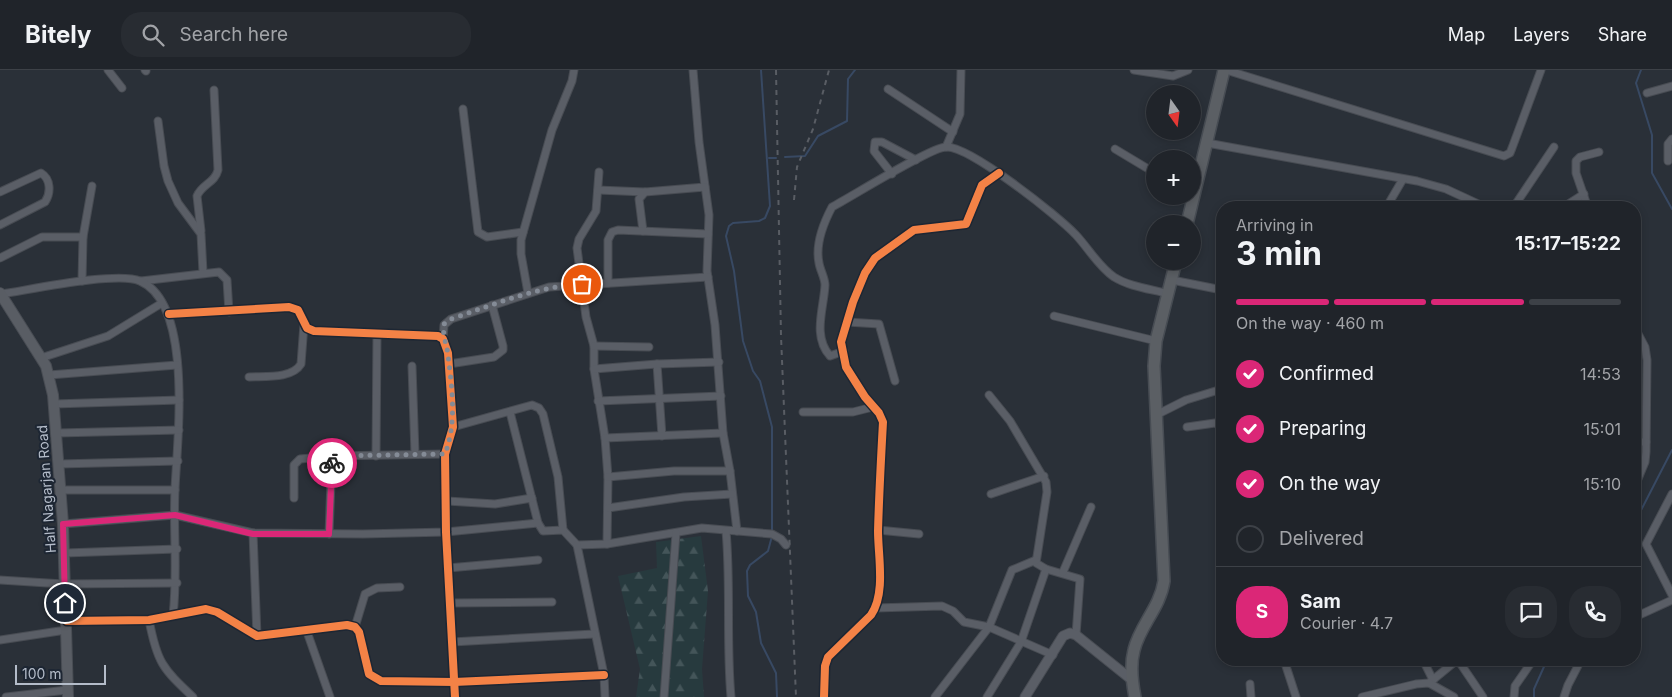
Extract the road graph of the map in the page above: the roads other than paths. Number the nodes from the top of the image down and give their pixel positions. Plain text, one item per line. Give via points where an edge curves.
1 (108, 70) edge
2 (574, 70) edge
3 (693, 70) edge
4 (961, 70) edge
5 (1134, 70) edge
6 (1188, 70) edge
7 (1225, 70) edge
8 (1541, 70) edge
9 (1672, 86) edge
10 (122, 88) dead end
11 (888, 88) dead end
12 (214, 90) dead end
13 (1647, 93) dead end
14 (463, 109) dead end
15 (158, 121) dead end
16 (953, 132) junction
17 (1672, 139) edge
18 (1207, 143) junction
19 (946, 147) junction
20 (1554, 148) dead end
21 (1116, 149) dead end
22 (1599, 152) dead end
23 (916, 160) junction
24 (1668, 161) dead end
25 (1146, 167) edge
26 (1201, 167) edge
27 (599, 172) dead end
28 (999, 173) junction
29 (892, 174) junction
30 (1403, 179) junction
31 (92, 186) dead end
32 (705, 187) junction
33 (598, 190) junction
34 (0, 192) edge
35 (644, 192) junction
36 (1584, 194) junction
37 (1390, 201) edge
38 (1472, 201) edge
39 (1518, 201) edge
40 (1573, 201) edge
41 (1586, 201) edge
42 (0, 225) edge
43 (643, 231) junction
44 (523, 232) junction
45 (201, 234) junction
46 (708, 234) junction
47 (83, 237) junction
48 (0, 258) edge
49 (1174, 270) edge
50 (203, 272) junction
51 (708, 277) junction
52 (1172, 280) junction
53 (82, 281) junction
54 (140, 281) junction
55 (608, 283) junction
56 (582, 284) junction
57 (1216, 289) edge
58 (528, 293) junction
59 (0, 294) edge
60 (1169, 294) junction
61 (162, 303) junction
62 (492, 305) junction
63 (229, 312) junction
64 (168, 314) junction
65 (1054, 316) dead end
66 (847, 322) junction
67 (304, 324) junction
68 (377, 334) junction
69 (443, 339) junction
70 (1641, 339) edge
71 (1156, 342) junction
72 (594, 346) junction
73 (649, 347) dead end
74 (844, 352) junction
75 (41, 358) junction
76 (720, 362) junction
77 (449, 364) junction
78 (658, 364) junction
79 (177, 365) junction
80 (412, 366) dead end
81 (594, 369) junction
82 (49, 375) junction
83 (249, 377) dead end
84 (895, 381) dead end
85 (1216, 391) edge
86 (989, 395) dead end
87 (721, 396) junction
88 (661, 399) junction
89 (179, 400) junction
90 (598, 401) junction
91 (54, 404) junction
92 (873, 407) junction
93 (510, 412) junction
94 (803, 412) dead end
95 (1158, 414) junction
96 (1216, 424) edge
97 (453, 427) junction
98 (1187, 427) dead end
99 (179, 430) junction
100 (58, 433) junction
101 (723, 433) junction
102 (662, 436) junction
103 (605, 438) junction
104 (1641, 442) edge
105 (1646, 442) junction
106 (415, 454) junction
107 (445, 454) junction
108 (332, 456) junction
109 (376, 456) junction
110 (178, 461) junction
111 (59, 464) junction
112 (730, 471) junction
113 (1641, 472) edge
114 (1044, 476) junction
115 (608, 477) junction
116 (61, 490) junction
117 (175, 490) junction
118 (732, 494) junction
119 (991, 494) dead end
120 (1671, 497) edge
121 (294, 498) dead end
122 (532, 498) junction
123 (447, 501) junction
124 (1092, 507) dead end
125 (608, 508) junction
126 (175, 515) junction
127 (538, 523) junction
128 (63, 524) junction
129 (563, 530) junction
130 (878, 530) junction
131 (726, 531) junction
132 (446, 532) junction
133 (737, 532) junction
134 (676, 533) junction
135 (253, 534) junction
136 (329, 534) junction
137 (919, 534) dead end
138 (607, 544) junction
139 (786, 545) dead end
140 (577, 546) junction
141 (177, 549) junction
142 (64, 553) junction
143 (538, 560) dead end
144 (1036, 560) junction
145 (448, 568) junction
146 (1046, 569) junction
147 (1063, 572) junction
148 (0, 580) edge
149 (177, 583) junction
150 (63, 584) junction
151 (400, 587) dead end
152 (1672, 595) edge
153 (1672, 600) edge
154 (450, 602) junction
155 (552, 602) dead end
156 (875, 608) junction
157 (1641, 614) edge
158 (173, 615) junction
159 (149, 620) junction
160 (66, 626) junction
161 (355, 627) junction
162 (989, 628) junction
163 (306, 630) junction
164 (594, 634) junction
165 (1076, 635) junction
166 (257, 636) junction
167 (0, 640) edge
168 (452, 642) junction
169 (1021, 642) junction
170 (1053, 655) junction
171 (1286, 666) edge
172 (1424, 666) edge
173 (1451, 666) edge
174 (1462, 666) edge
175 (1529, 666) edge
176 (1578, 666) edge
177 (604, 675) junction
178 (1132, 680) junction
179 (454, 682) junction
180 (1431, 682) junction
181 (1250, 684) dead end
182 (68, 694) edge
183 (1511, 695) edge
184 (6, 697) edge
185 (193, 697) edge
186 (330, 697) edge
187 (455, 697) edge
188 (605, 697) edge
189 (664, 697) edge
190 (731, 697) edge
191 (824, 697) edge
192 (935, 697) edge
193 (987, 697) edge
194 (1025, 697) edge
195 (1135, 697) edge
196 (1251, 697) edge
197 (1296, 697) edge
198 (1362, 697) edge
199 (1454, 697) edge
200 (1483, 697) edge
201 (1564, 697) edge

1 - 10 street
2 - 44 street via 552,130
3 - 32 street
4 - 16 street via 960,114
5 - 6 street via 1173,76
7 - 8 street via 1504,156 1510,153
7 - 18 highway
9 - 13 street
11 - 16 street
12 - 45 street via 218,170 216,177 197,196
14 - 44 street via 478,232 487,237
15 - 45 street via 168,181 178,203
16 - 19 street
17 - 24 street via 1668,144
18 - 26 highway
18 - 30 street
19 - 23 street via 937,148
19 - 28 street via 960,150
20 - 39 street
21 - 25 street
22 - 36 street via 1576,161 1576,173
23 - 29 street
23 - 29 street via 882,142 875,142 874,151
27 - 33 street
28 - 60 street via 1071,230 1112,276 1124,283
28 - 66 street via 982,185 966,224 914,230 871,261
29 - 74 street via 832,207 822,229 818,257 825,285 820,328 830,356
30 - 37 street
30 - 38 street via 1446,189
31 - 47 street
32 - 35 street
32 - 46 street
33 - 35 street
33 - 56 street via 596,211 577,243
34 - 42 street via 41,173 47,176 49,196 45,202
35 - 43 street via 639,199
36 - 40 street
36 - 41 street
43 - 46 street
43 - 55 street via 618,230 609,236
44 - 58 street via 521,254
45 - 50 street
46 - 51 street
47 - 48 street via 42,237
47 - 53 street
49 - 52 highway
50 - 54 street
50 - 63 street via 220,272 225,276
51 - 55 street
51 - 76 street
52 - 57 street
52 - 60 highway
53 - 54 street
53 - 59 street
54 - 61 street via 153,290
55 - 56 street
56 - 58 street
56 - 72 street
58 - 62 street
59 - 75 main road, Half Nagarjan Road
60 - 71 highway
61 - 64 street
61 - 75 street via 108,336
62 - 69 street via 447,322
62 - 77 street via 502,350 494,357
63 - 64 street
63 - 67 street via 289,307 298,310
64 - 79 street
65 - 71 street
66 - 74 street via 841,342
66 - 84 street via 880,324
67 - 68 street via 314,330
67 - 83 street via 298,368 288,374
68 - 69 street via 438,336
68 - 109 street
69 - 77 street
70 - 105 street via 1647,360
71 - 95 highway
72 - 73 street
72 - 81 street
74 - 92 street via 846,366
75 - 82 main road, Half Nagarjan Road
76 - 78 street
76 - 87 street
77 - 97 street
78 - 81 street
78 - 88 street
79 - 82 street
79 - 89 street
80 - 106 street
81 - 90 street
82 - 91 main road, Half Nagarjan Road
85 - 95 street via 1186,400
86 - 114 street
87 - 88 street
87 - 101 street
88 - 90 street
88 - 102 street
89 - 91 street
89 - 99 street
90 - 103 street
91 - 100 main road, Half Nagarjan Road
92 - 94 street via 853,412
92 - 130 street via 883,422
93 - 97 street
93 - 122 street
93 - 129 street via 532,405 543,414 558,476
95 - 178 highway via 1164,581 1161,598 1134,650
96 - 98 street
97 - 107 street
99 - 100 street
99 - 110 street
100 - 111 main road, Half Nagarjan Road
101 - 102 street
101 - 112 street
102 - 103 street
103 - 115 street
104 - 105 street
105 - 113 street
106 - 107 street
106 - 109 street
107 - 123 street
108 - 109 street
108 - 121 street via 296,462
108 - 136 street
110 - 111 street
110 - 117 street
111 - 116 main road, Half Nagarjan Road
112 - 115 street via 674,471
112 - 118 street
114 - 119 street
114 - 144 street via 1047,492
115 - 125 street
116 - 117 street
116 - 128 main road, Half Nagarjan Road
117 - 126 street
118 - 125 street via 684,496
118 - 133 street
120 - 152 street via 1646,544
122 - 123 street via 495,504
122 - 127 street
123 - 132 street
124 - 147 street
125 - 138 street
126 - 128 street
126 - 135 street
126 - 141 street
127 - 129 street via 543,531
127 - 132 street
128 - 142 main road, Half Nagarjan Road
129 - 140 street
130 - 137 street
130 - 156 street
131 - 133 street
131 - 134 street via 702,528
131 - 190 street via 730,574
132 - 136 street
132 - 145 street
133 - 139 street via 772,534
134 - 138 street
134 - 189 street
135 - 136 street
135 - 166 street
138 - 140 street
140 - 164 street
141 - 142 street
141 - 149 street
142 - 150 main road, Half Nagarjan Road
143 - 145 street
144 - 146 street
144 - 162 street via 1012,570
145 - 154 street
146 - 147 street
146 - 169 street
147 - 165 street via 1076,576 1081,582
148 - 150 street
149 - 150 street
149 - 158 street
150 - 160 main road, Half Nagarjan Road
151 - 161 street via 377,588 365,594
153 - 157 street
154 - 155 street
154 - 168 street
156 - 162 street via 942,606 964,622
156 - 191 street via 828,657
158 - 159 street
158 - 166 street via 201,609 217,612
159 - 160 street
159 - 185 street via 158,659
160 - 167 street
160 - 182 main road, Half Nagarjan Road
161 - 163 street
161 - 179 street via 372,678 381,681
162 - 169 street
162 - 192 street
163 - 166 street
163 - 186 street
164 - 168 street
164 - 177 street
165 - 170 street via 1063,636
165 - 178 street
168 - 179 street
169 - 170 street
169 - 193 street
170 - 194 street
171 - 197 street
172 - 180 street
173 - 180 street
174 - 200 street
175 - 183 street
176 - 201 street
177 - 179 street
177 - 188 street
178 - 195 highway
179 - 187 street
180 - 198 street
180 - 199 street
181 - 196 street
182 - 184 street

